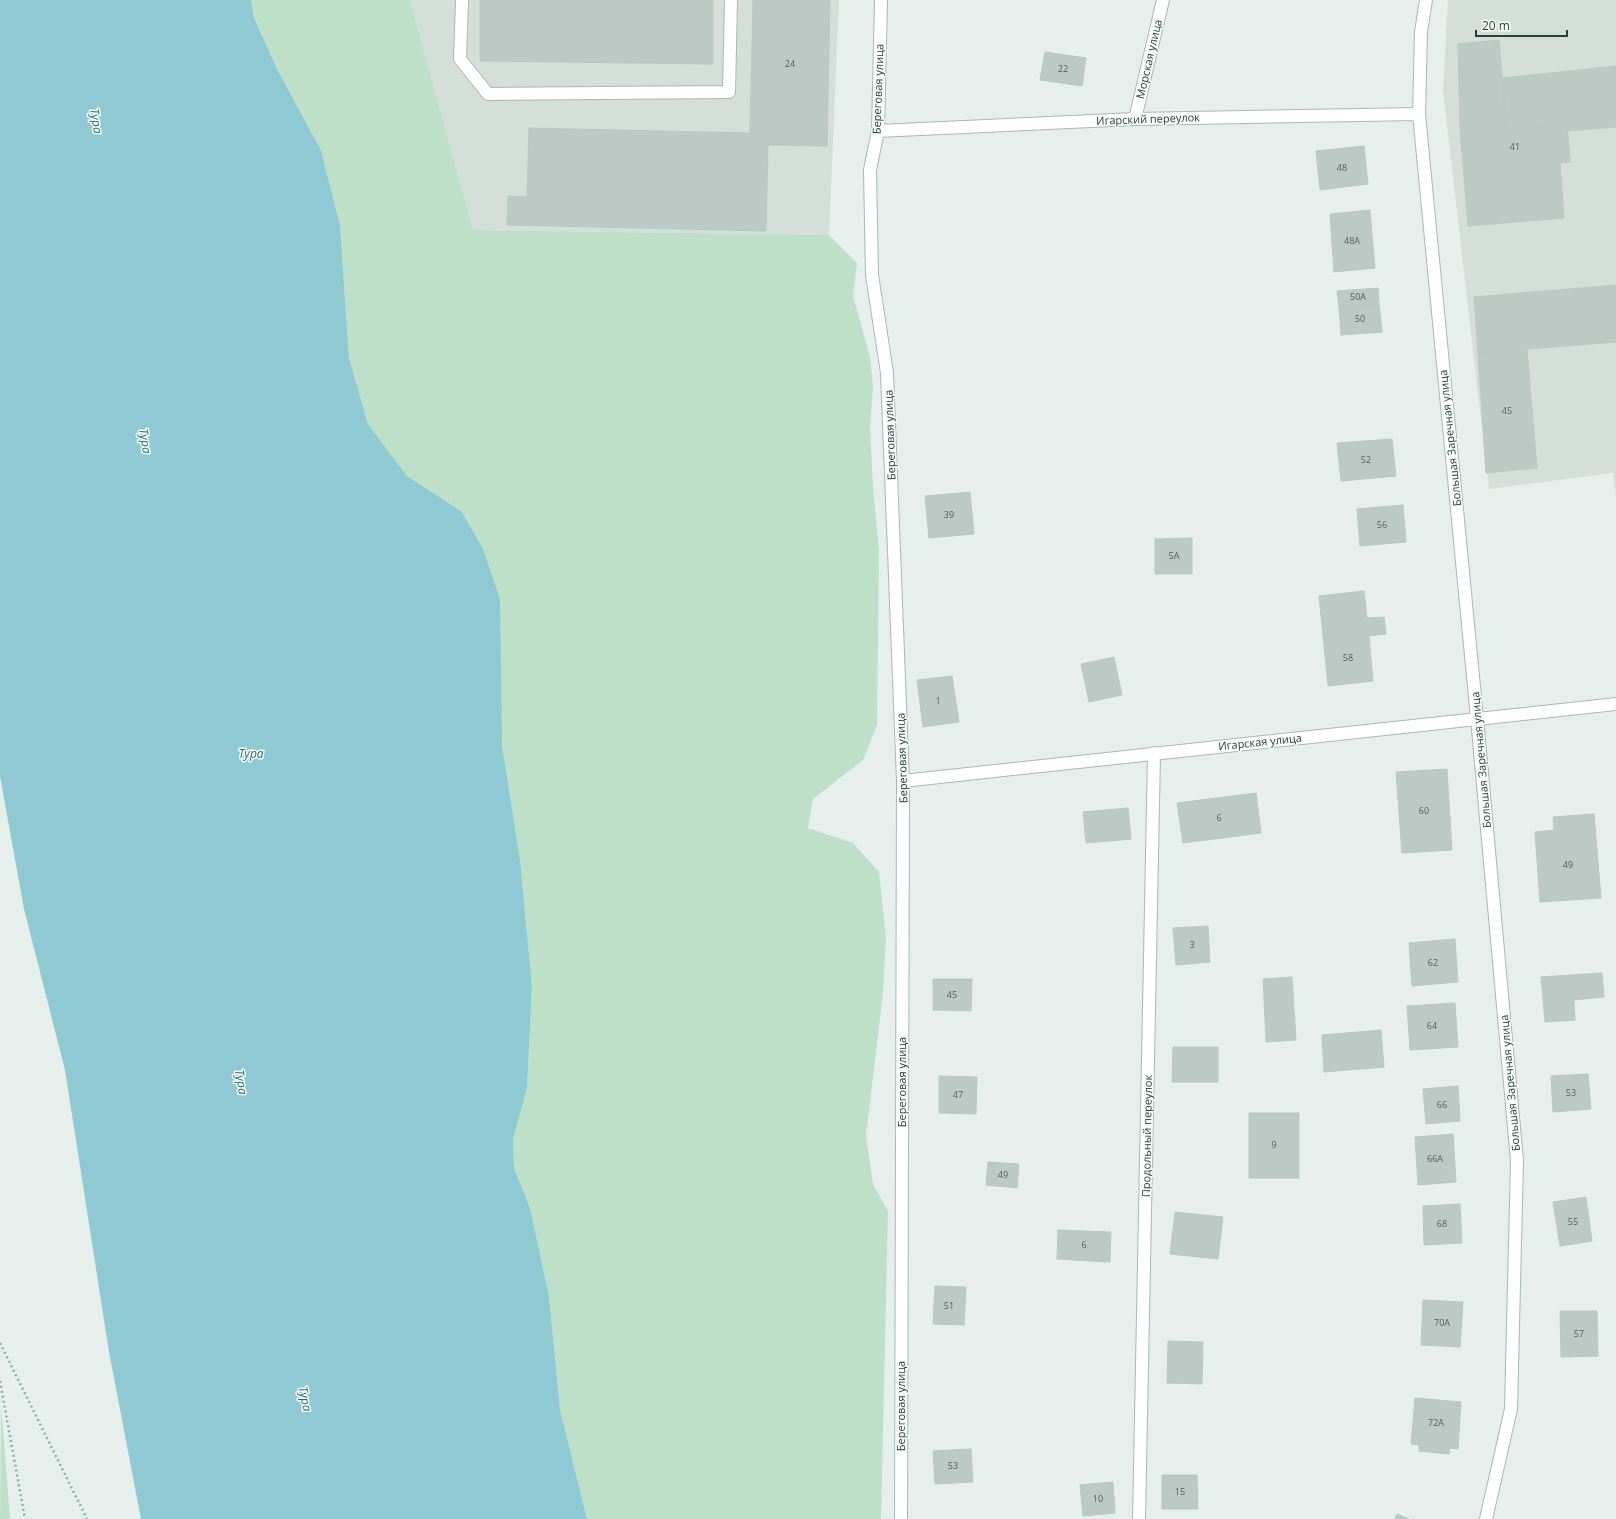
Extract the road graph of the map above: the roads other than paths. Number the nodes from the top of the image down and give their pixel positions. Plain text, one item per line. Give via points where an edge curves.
1 (462, 0) edge
2 (731, 0) edge
3 (881, 0) edge
4 (1163, 0) edge
5 (1426, 0) edge
6 (1419, 114) junction
7 (1135, 119) junction
8 (878, 131) junction
9 (1616, 704) edge
10 (1477, 718) junction
11 (1154, 753) junction
12 (903, 781) junction
13 (901, 1519) edge
14 (1139, 1519) edge
15 (1486, 1519) edge

1 - 2 street via 460,59 488,94 729,92
3 - 8 street, Береговая улица
4 - 7 street, Морская улица
5 - 6 street, Большая Заречная улица via 1421,32
6 - 7 street, Игарский переулок
6 - 10 street, Большая Заречная улица
7 - 8 street, Игарский переулок
8 - 12 street, Береговая улица via 870,170 872,275 887,373
9 - 10 street, Игарская улица
10 - 11 street, Игарская улица
10 - 15 street, Большая Заречная улица via 1517,1161 1511,1409
11 - 12 street, Игарская улица
11 - 14 street, Продольный переулок
12 - 13 street, Береговая улица

